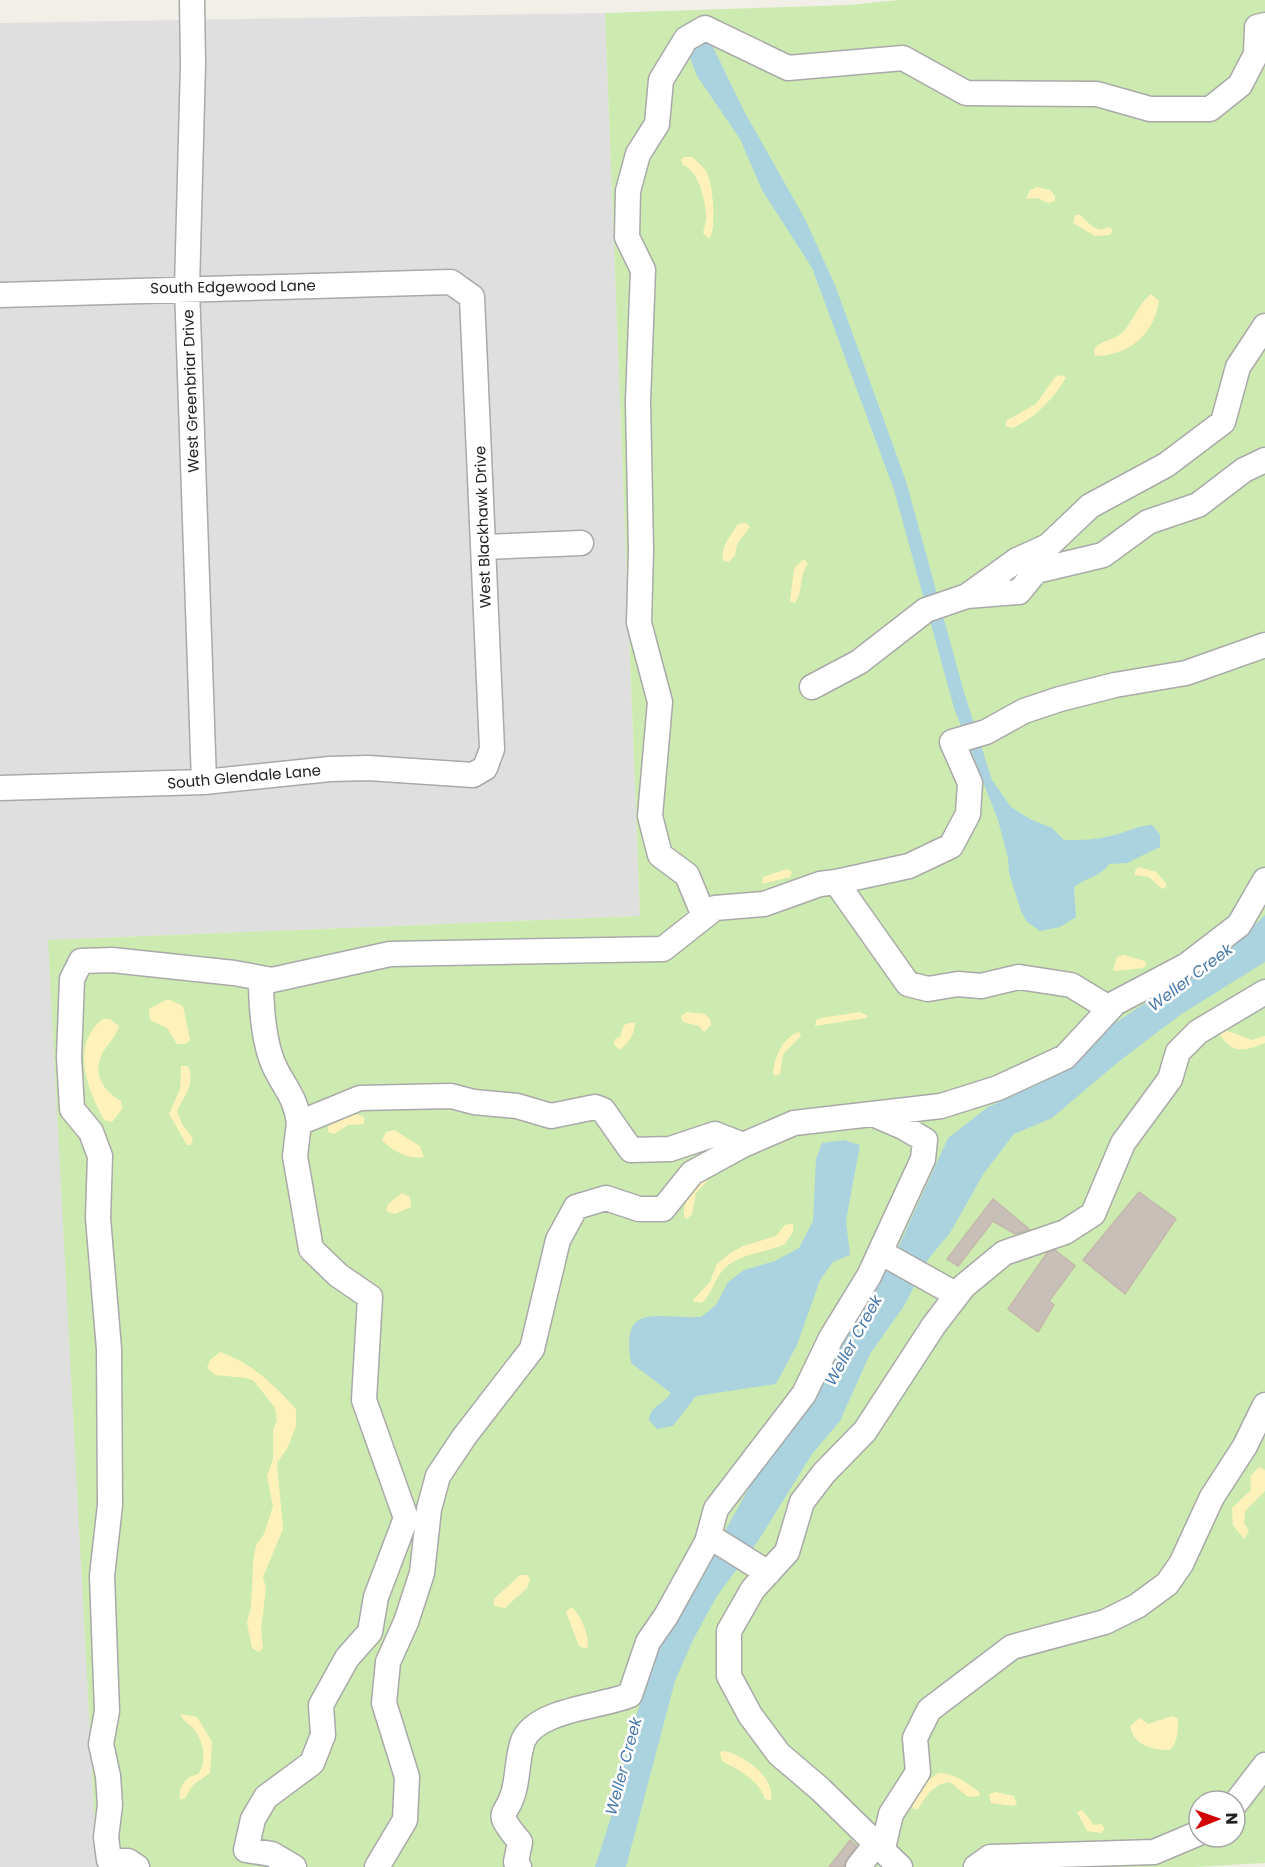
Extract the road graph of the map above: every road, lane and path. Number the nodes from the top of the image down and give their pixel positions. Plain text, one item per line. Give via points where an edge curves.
1 (192, 0) edge
2 (1265, 25) edge
3 (187, 288) junction
4 (464, 290) joint
5 (0, 295) edge
6 (1265, 326) edge
7 (1265, 460) edge
8 (581, 543) dead end
9 (484, 547) junction
10 (967, 596) junction
11 (1265, 645) edge
12 (812, 687) dead end
13 (486, 768) joint
14 (204, 782) junction
15 (0, 788) edge
16 (1265, 880) edge
17 (836, 882) junction
18 (704, 916) junction
19 (261, 978) junction
20 (1265, 992) edge
21 (1109, 1008) junction
22 (871, 1113) junction
23 (299, 1123) junction
24 (743, 1145) junction
25 (886, 1255) junction
26 (943, 1293) junction
27 (1265, 1405) edge
28 (712, 1537) junction
29 (763, 1570) junction
30 (1265, 1765) edge
31 (1247, 1789) edge
32 (1187, 1838) edge
33 (880, 1846) junction
34 (244, 1858) edge
35 (136, 1867) edge
36 (294, 1867) edge
37 (377, 1867) edge
38 (519, 1867) edge
39 (858, 1867) edge
40 (900, 1867) edge
41 (976, 1867) edge

1 - 3 street, West Greenbriar Drive
2 - 18 street via 1257,27 1256,54 1240,85 1210,109 1150,109 1097,94 966,93 903,58 788,68 705,28 686,39 661,80 657,124 638,154 628,191 627,237 643,270 638,401 639,623 660,702 650,816 660,855 687,875
3 - 4 street, South Edgewood Lane via 451,282
3 - 5 street, South Edgewood Lane
3 - 14 street, West Greenbriar Drive
4 - 9 street, West Blackhawk Drive via 472,297 474,308
6 - 10 street via 1238,368 1223,422 1166,465 1090,506 1048,546 1017,560
7 - 10 street via 1244,470 1198,505 1148,522 1103,555 1036,571 1019,592
8 - 9 street
9 - 13 street, West Blackhawk Drive via 492,749
10 - 12 street via 934,608 859,662
11 - 17 street via 1186,673 1060,699 952,742 970,783 968,814 951,846 909,866
13 - 14 street, South Glendale Lane via 473,775 358,768
14 - 15 street, South Glendale Lane
16 - 21 street via 1239,925 1187,965
17 - 18 street via 764,904 715,908
17 - 21 street via 908,984 928,989 958,984 981,986 1019,977 1071,986
18 - 19 street via 663,949 390,954 272,980
19 - 23 street via 272,1059 297,1104
19 - 35 street via 112,960 81,961 72,979 72,1109 91,1132 100,1156 98,1218 109,1349 110,1505 102,1576 107,1711 101,1744 110,1805 106,1837 109,1860 128,1861
20 - 26 street via 1198,1032 1178,1052 1170,1079 1123,1143 1093,1214 1065,1232 1004,1253 964,1286
21 - 22 street via 1065,1057 998,1088 941,1106
22 - 24 street via 794,1123
22 - 25 street via 925,1140 923,1159
23 - 24 street via 360,1098 451,1096 517,1106 551,1116 594,1107 603,1110 631,1150 670,1149 715,1134
23 - 34 street via 295,1156 310,1250 370,1297 364,1400 406,1518 376,1597 370,1632 347,1658 321,1705 323,1735 312,1762 266,1797 253,1819
24 - 37 street via 692,1173 663,1209 639,1209 606,1198 576,1207 558,1240 532,1349 438,1476 429,1509 422,1572 388,1662 384,1703 407,1777 405,1820
25 - 26 street
25 - 28 street via 831,1338 804,1394 716,1509
26 - 29 street via 865,1431 802,1502 787,1552
27 - 33 street via 1167,1584 1137,1606 1105,1622 1012,1647 930,1710 915,1738 918,1772 891,1814
28 - 29 street
28 - 38 street via 648,1642 630,1695 545,1719 524,1739 514,1792 504,1809 504,1822 520,1842 516,1862
29 - 33 street via 729,1631 729,1676 779,1754
30 - 31 street
32 - 41 street via 1154,1852 990,1857
33 - 39 street
33 - 40 street
34 - 36 street via 272,1854

